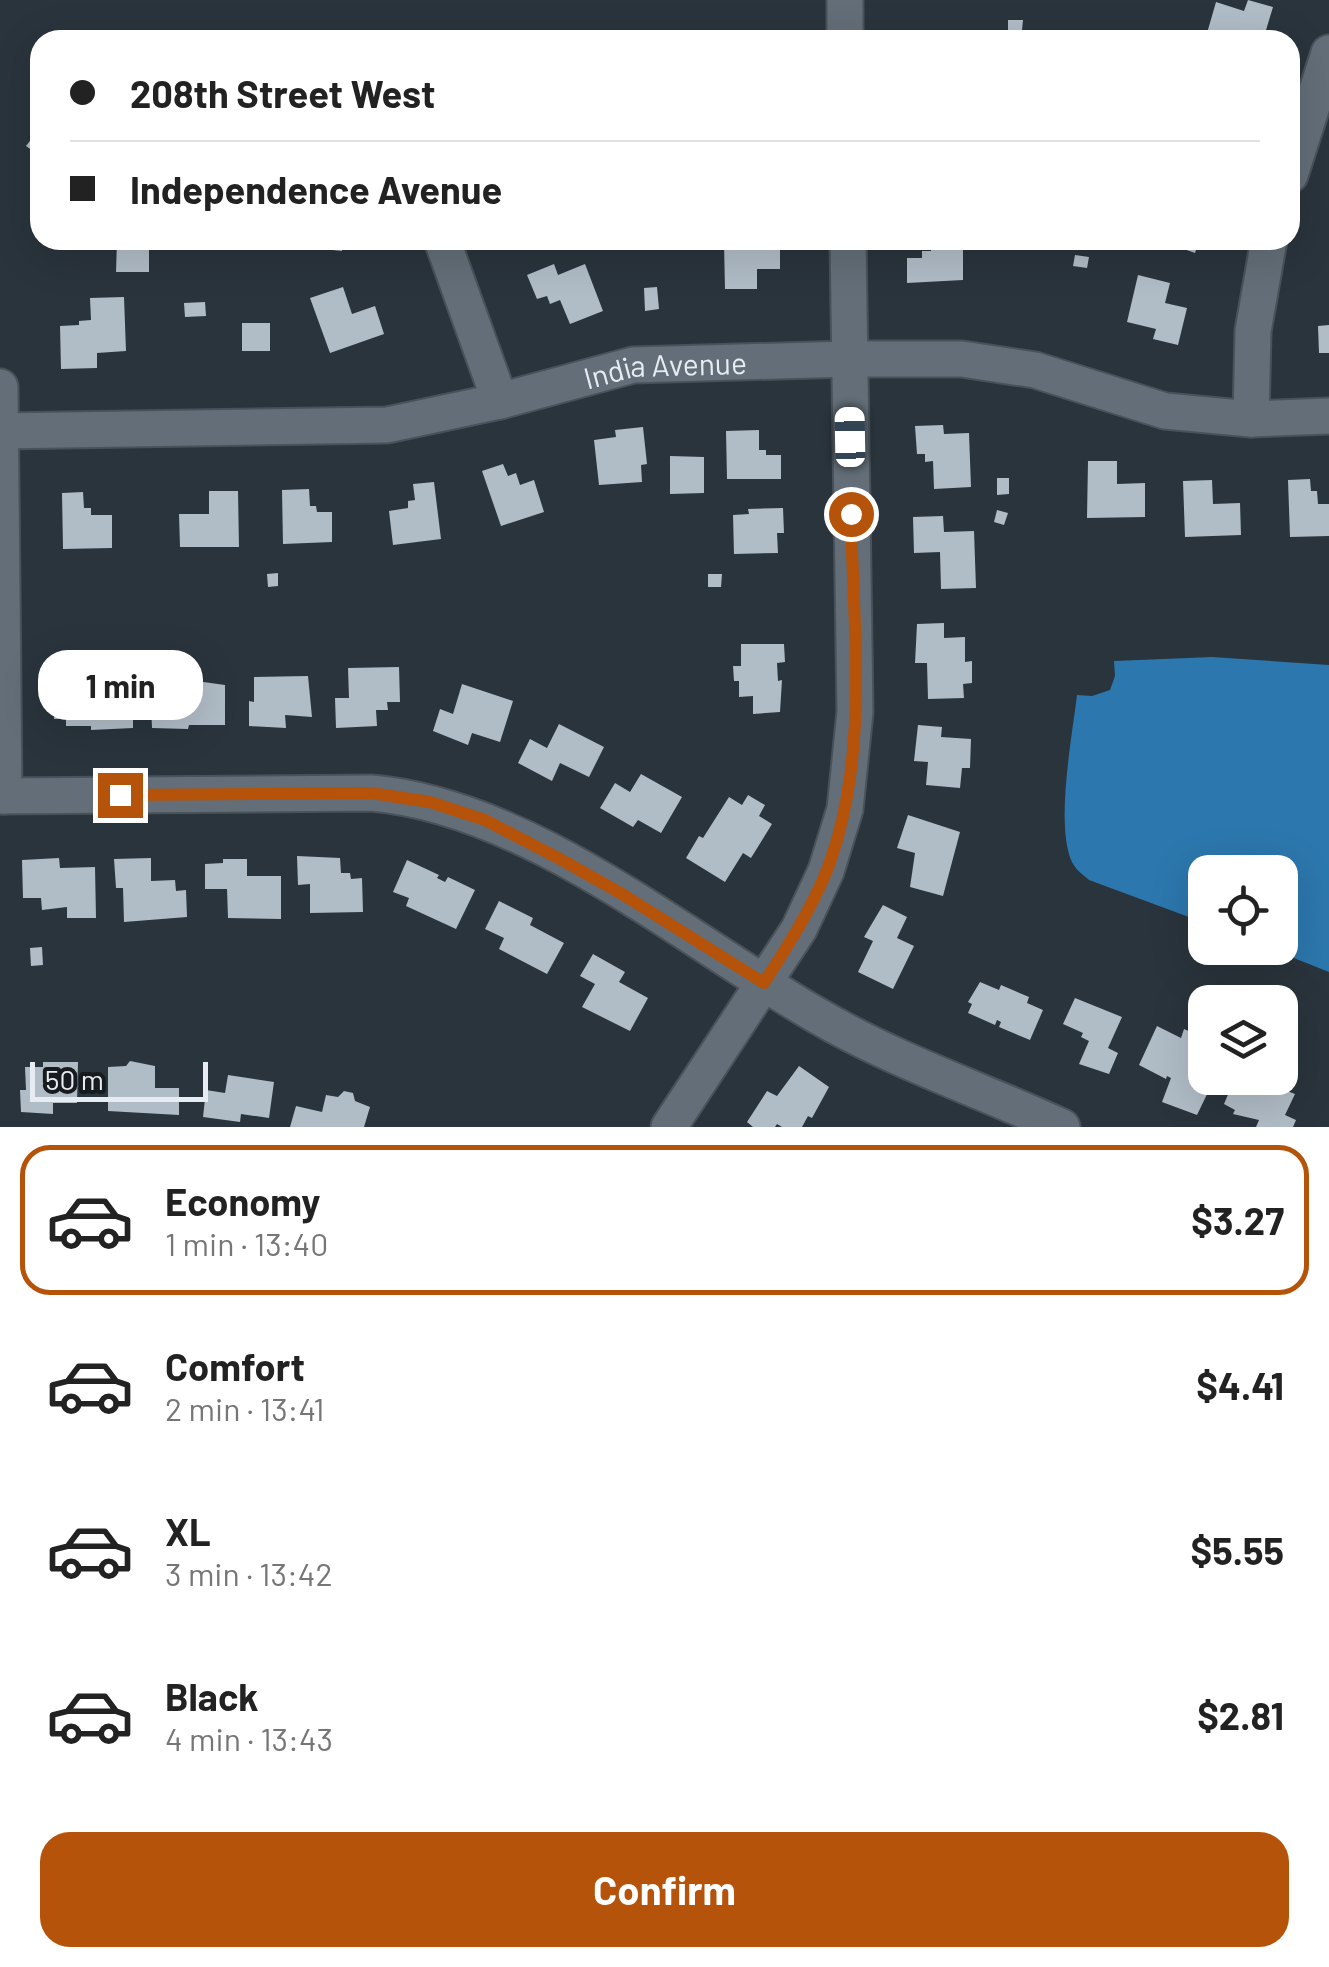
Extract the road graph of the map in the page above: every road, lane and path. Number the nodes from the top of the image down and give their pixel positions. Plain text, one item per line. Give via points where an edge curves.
1 (844, 0) edge
2 (845, 30) edge
3 (1329, 53) edge
4 (1300, 144) edge
5 (446, 250) edge
6 (848, 250) edge
7 (1268, 250) edge
8 (850, 360) junction
9 (0, 387) edge
10 (500, 402) junction
11 (1329, 416) edge
12 (1251, 419) junction
13 (0, 431) edge
14 (2, 796) edge
15 (764, 983) junction
16 (669, 1127) edge
17 (1062, 1127) edge

1 - 2 street
3 - 4 street
5 - 10 street
6 - 8 street
7 - 12 street via 1253,331
8 - 10 street, India Avenue via 632,365
8 - 12 street, India Avenue via 998,364 1165,411
8 - 15 street via 854,744 826,870
9 - 13 street
10 - 13 street, India Avenue via 386,425
11 - 12 street, India Avenue
13 - 14 street
14 - 15 street via 352,793 430,802 485,820 562,860
15 - 16 street
15 - 17 street via 852,1035

